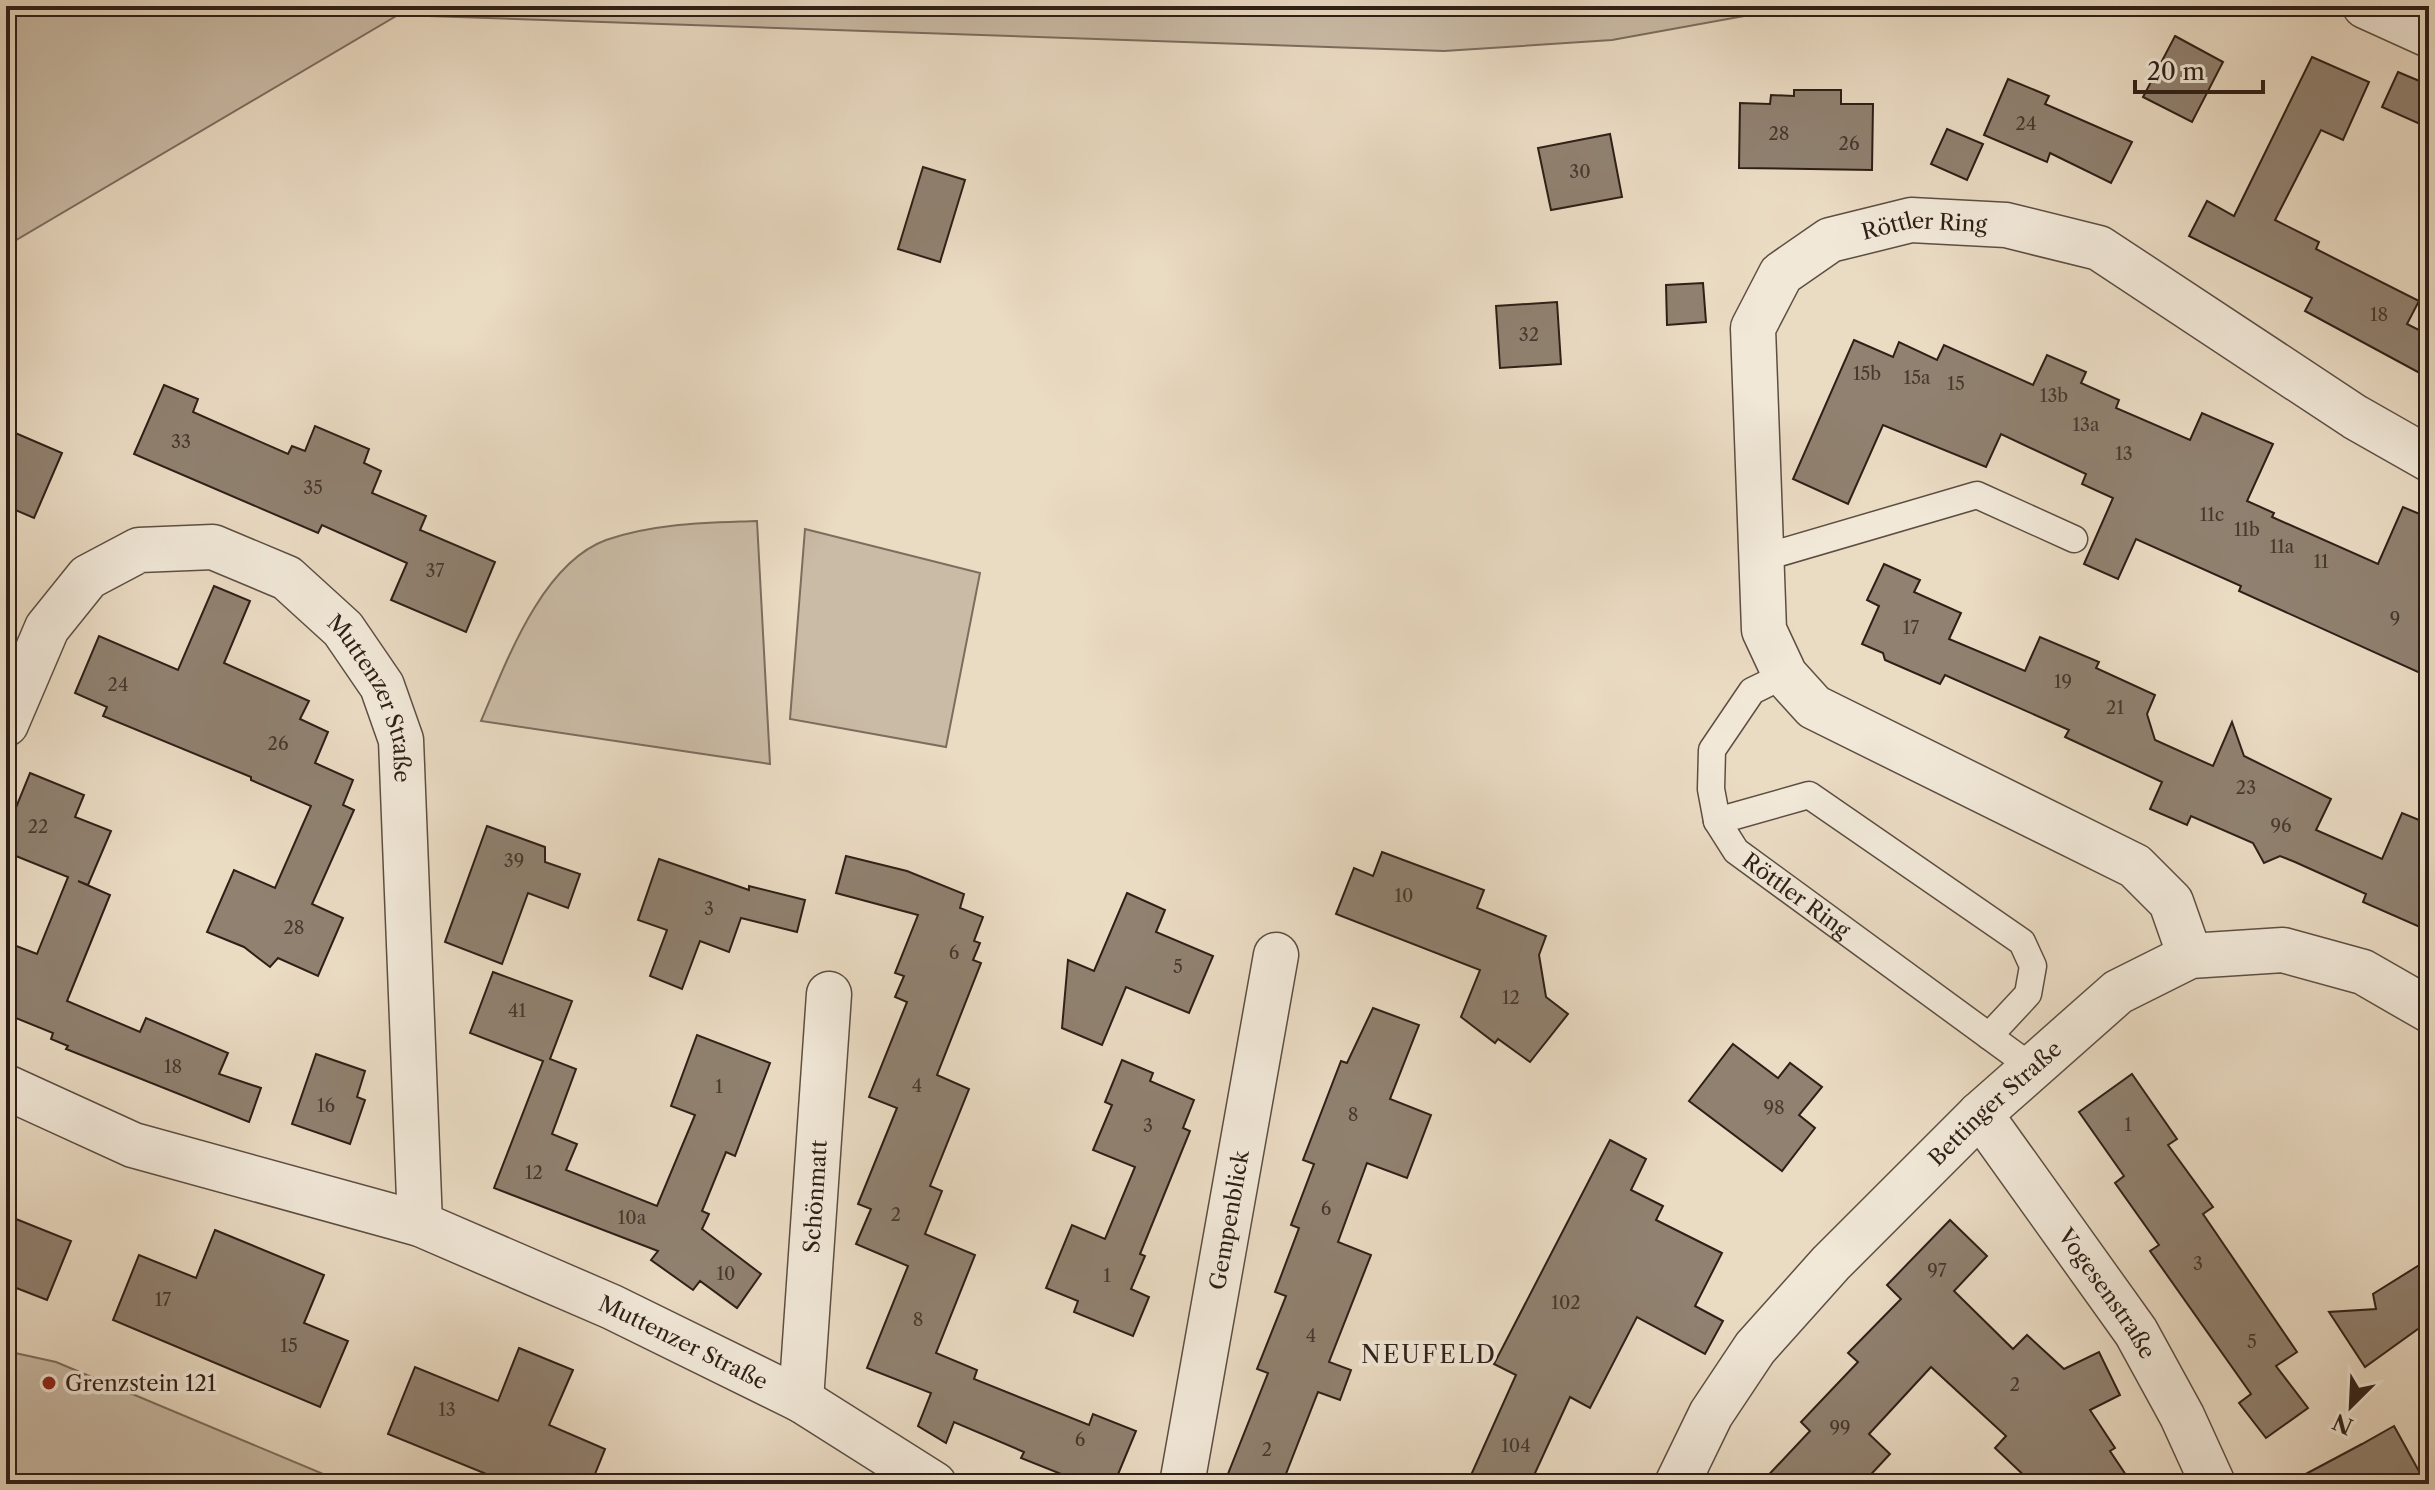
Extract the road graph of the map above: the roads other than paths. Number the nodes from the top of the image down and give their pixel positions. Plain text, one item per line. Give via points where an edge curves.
1 (2365, 6) edge
2 (2429, 35) edge
3 (2429, 459) edge
4 (2074, 539) dead end
5 (1762, 558) junction
6 (1785, 675) junction
7 (6, 724) edge
8 (1717, 821) junction
9 (1276, 955) dead end
10 (2190, 956) junction
11 (829, 994) dead end
12 (2429, 1010) edge
13 (1989, 1036) junction
14 (2030, 1066) junction
15 (6, 1087) edge
16 (1980, 1114) junction
17 (420, 1224) junction
18 (801, 1400) junction
19 (934, 1484) edge
20 (1182, 1484) edge
21 (1677, 1484) edge
22 (2213, 1484) edge

1 - 2 street
3 - 5 street, Röttler Ring via 2355,417 2099,248 2006,225 1911,220 1830,240 1781,274 1753,328
4 - 5 lane via 1977,495
5 - 6 street, Röttler Ring via 1764,630
6 - 8 lane, Röttler Ring via 1752,691 1712,750
6 - 10 street, Röttler Ring via 1814,707 2135,866 2171,902
7 - 17 street, Muttenzer Straße via 47,628 88,577 139,550 213,547 287,578 343,629 382,686 401,740
8 - 13 lane, Röttler Ring via 1736,851
8 - 13 lane via 1809,795 2022,942 2033,966 2028,994
9 - 20 street, Gempenblick
10 - 12 street, Bettinger Straße via 2283,950 2363,972
10 - 14 street, Bettinger Straße via 2118,992
11 - 18 street, Schönmatt
13 - 14 lane, Röttler Ring
14 - 16 street, Bettinger Straße
15 - 17 street, Muttenzer Straße via 133,1145
16 - 21 street, Bettinger Straße via 1831,1263 1755,1348 1711,1414
16 - 22 street, Vogesenstraße via 2136,1332
17 - 18 street, Muttenzer Straße via 612,1307
18 - 19 street, Muttenzer Straße

